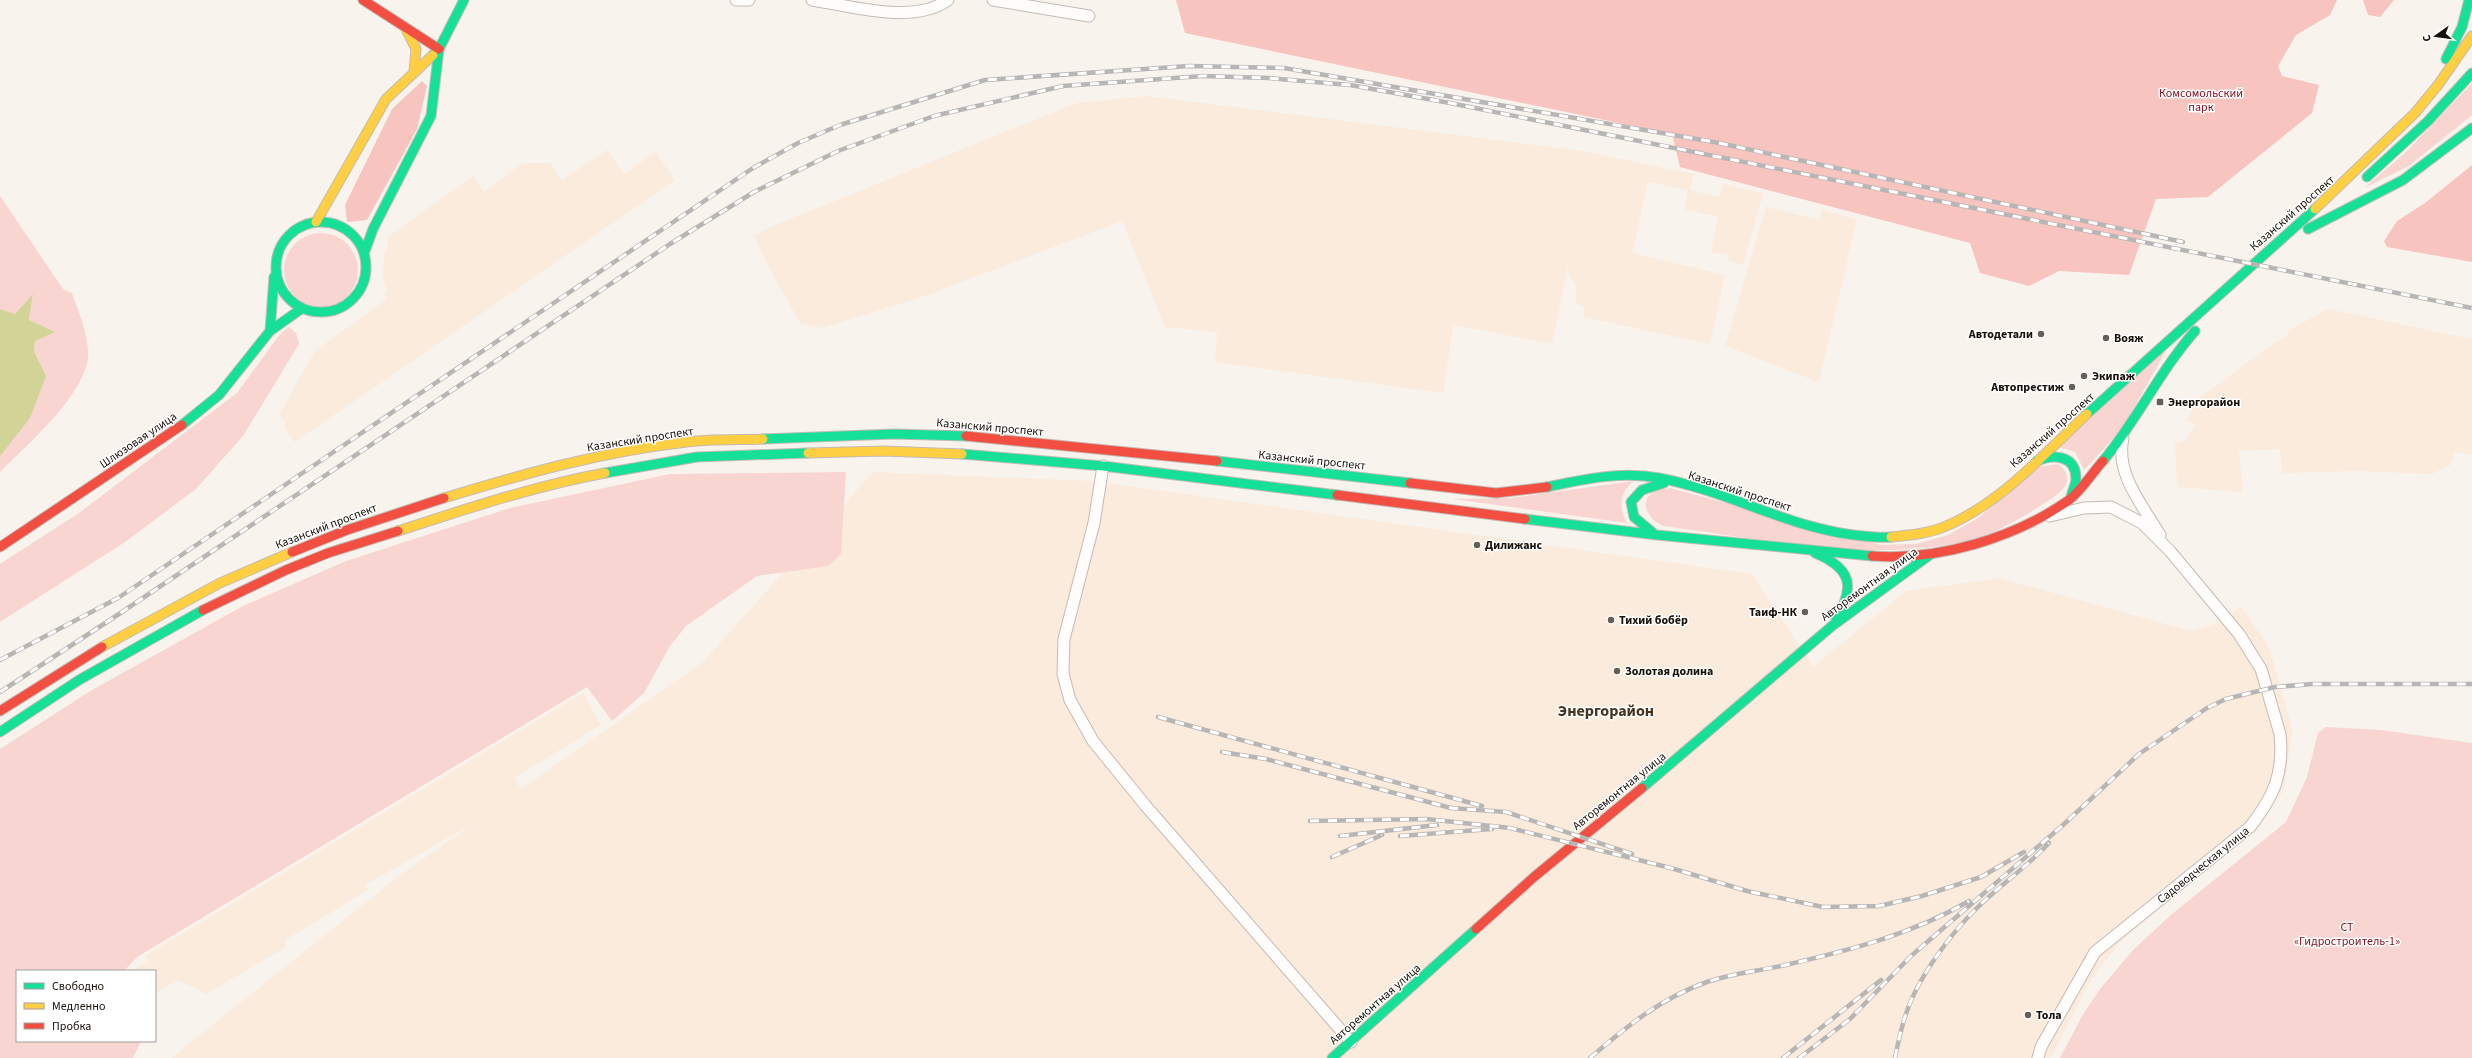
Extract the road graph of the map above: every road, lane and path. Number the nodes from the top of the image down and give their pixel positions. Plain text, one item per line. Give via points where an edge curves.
1 (363, 0) edge
2 (464, 0) edge
3 (736, 0) edge
4 (749, 0) edge
5 (812, 0) edge
6 (948, 0) edge
7 (993, 0) edge
8 (2469, 0) edge
9 (1089, 16) dead end
10 (406, 27) junction
11 (2472, 36) edge
12 (439, 49) junction
13 (414, 72) junction
14 (2472, 73) edge
15 (2419, 109) junction
16 (2472, 128) edge
17 (2359, 184) dead end
18 (2336, 204) dead end
19 (316, 222) junction
20 (2308, 229) junction
21 (365, 252) junction
22 (275, 263) junction
23 (301, 308) junction
24 (270, 331) junction
25 (925, 433) junction
26 (972, 436) junction
27 (2124, 436) junction
28 (926, 451) junction
29 (970, 454) junction
30 (2035, 462) junction
31 (1103, 466) junction
32 (1672, 482) junction
33 (2070, 499) junction
34 (2036, 519) junction
35 (1658, 535) junction
36 (0, 547) edge
37 (1808, 551) junction
38 (2170, 551) junction
39 (1931, 554) junction
40 (1832, 626) junction
41 (0, 711) edge
42 (0, 732) edge
43 (1351, 1042) junction
44 (1332, 1058) edge
45 (2038, 1058) edge

1 - 10 main road
2 - 12 main road
3 - 4 street
5 - 6 street via 904,13 933,9
7 - 9 street
8 - 15 main road via 2462,27
10 - 12 main road
10 - 13 main road via 416,49
11 - 15 main road, Казанский проспект
12 - 13 main road
12 - 21 main road via 430,116 373,228
13 - 19 main road via 386,99
14 - 17 main road via 2428,121
15 - 30 main road, Казанский проспект via 2357,172 2218,294
16 - 20 main road via 2403,180
18 - 20 main road, Казанский проспект
19 - 21 main road via 342,227 352,234
19 - 22 main road via 296,229 285,239 278,250
20 - 27 main road, Казанский проспект via 2252,276 2186,340 2173,356
21 - 23 main road via 365,279 352,301 327,313 316,313
22 - 23 main road via 276,279 282,292
22 - 24 main road
23 - 24 main road, Шлюзовая улица
24 - 36 main road, Шлюзовая улица via 219,395 187,422
25 - 26 main road, Казанский проспект
25 - 28 main road via 937,441 937,446
25 - 41 main road, Казанский проспект via 882,432 695,441 564,464 486,485 384,516 279,556 190,598 130,631
26 - 29 main road via 960,442
26 - 32 main road, Казанский проспект via 1498,493 1615,475
27 - 33 main road, Казанский проспект
27 - 38 street via 2121,449 2122,464 2128,482
28 - 29 main road, Казанский проспект
28 - 42 main road, Казанский проспект via 697,457 568,480 490,500 382,534 286,570 199,612 138,646
29 - 31 main road, Казанский проспект
30 - 32 main road, Казанский проспект via 1974,510 1950,524 1922,534 1896,537 1853,536 1815,529 1704,489
30 - 33 main road via 2050,454 2064,457 2074,467 2076,479
31 - 35 main road, Казанский проспект
31 - 43 street via 1094,523 1064,639 1063,674 1070,700 1093,742
32 - 35 main road via 1647,485 1636,493 1630,504 1632,516 1639,525
33 - 34 main road, Казанский проспект
34 - 38 street via 2084,508 2111,507 2142,523
34 - 39 main road, Казанский проспект via 1990,539
35 - 37 main road, Казанский проспект
37 - 39 main road, Казанский проспект via 1888,557
37 - 40 main road via 1832,559 1843,570 1848,582 1849,594
38 - 45 street, Садоводческая улица via 2239,634 2261,669 2280,734 2279,768 2274,792 2250,827 2095,952 2041,1047
39 - 40 main road, Авторемонтная улица
40 - 43 main road, Авторемонтная улица via 1698,742 1534,877
43 - 44 main road, Авторемонтная улица

